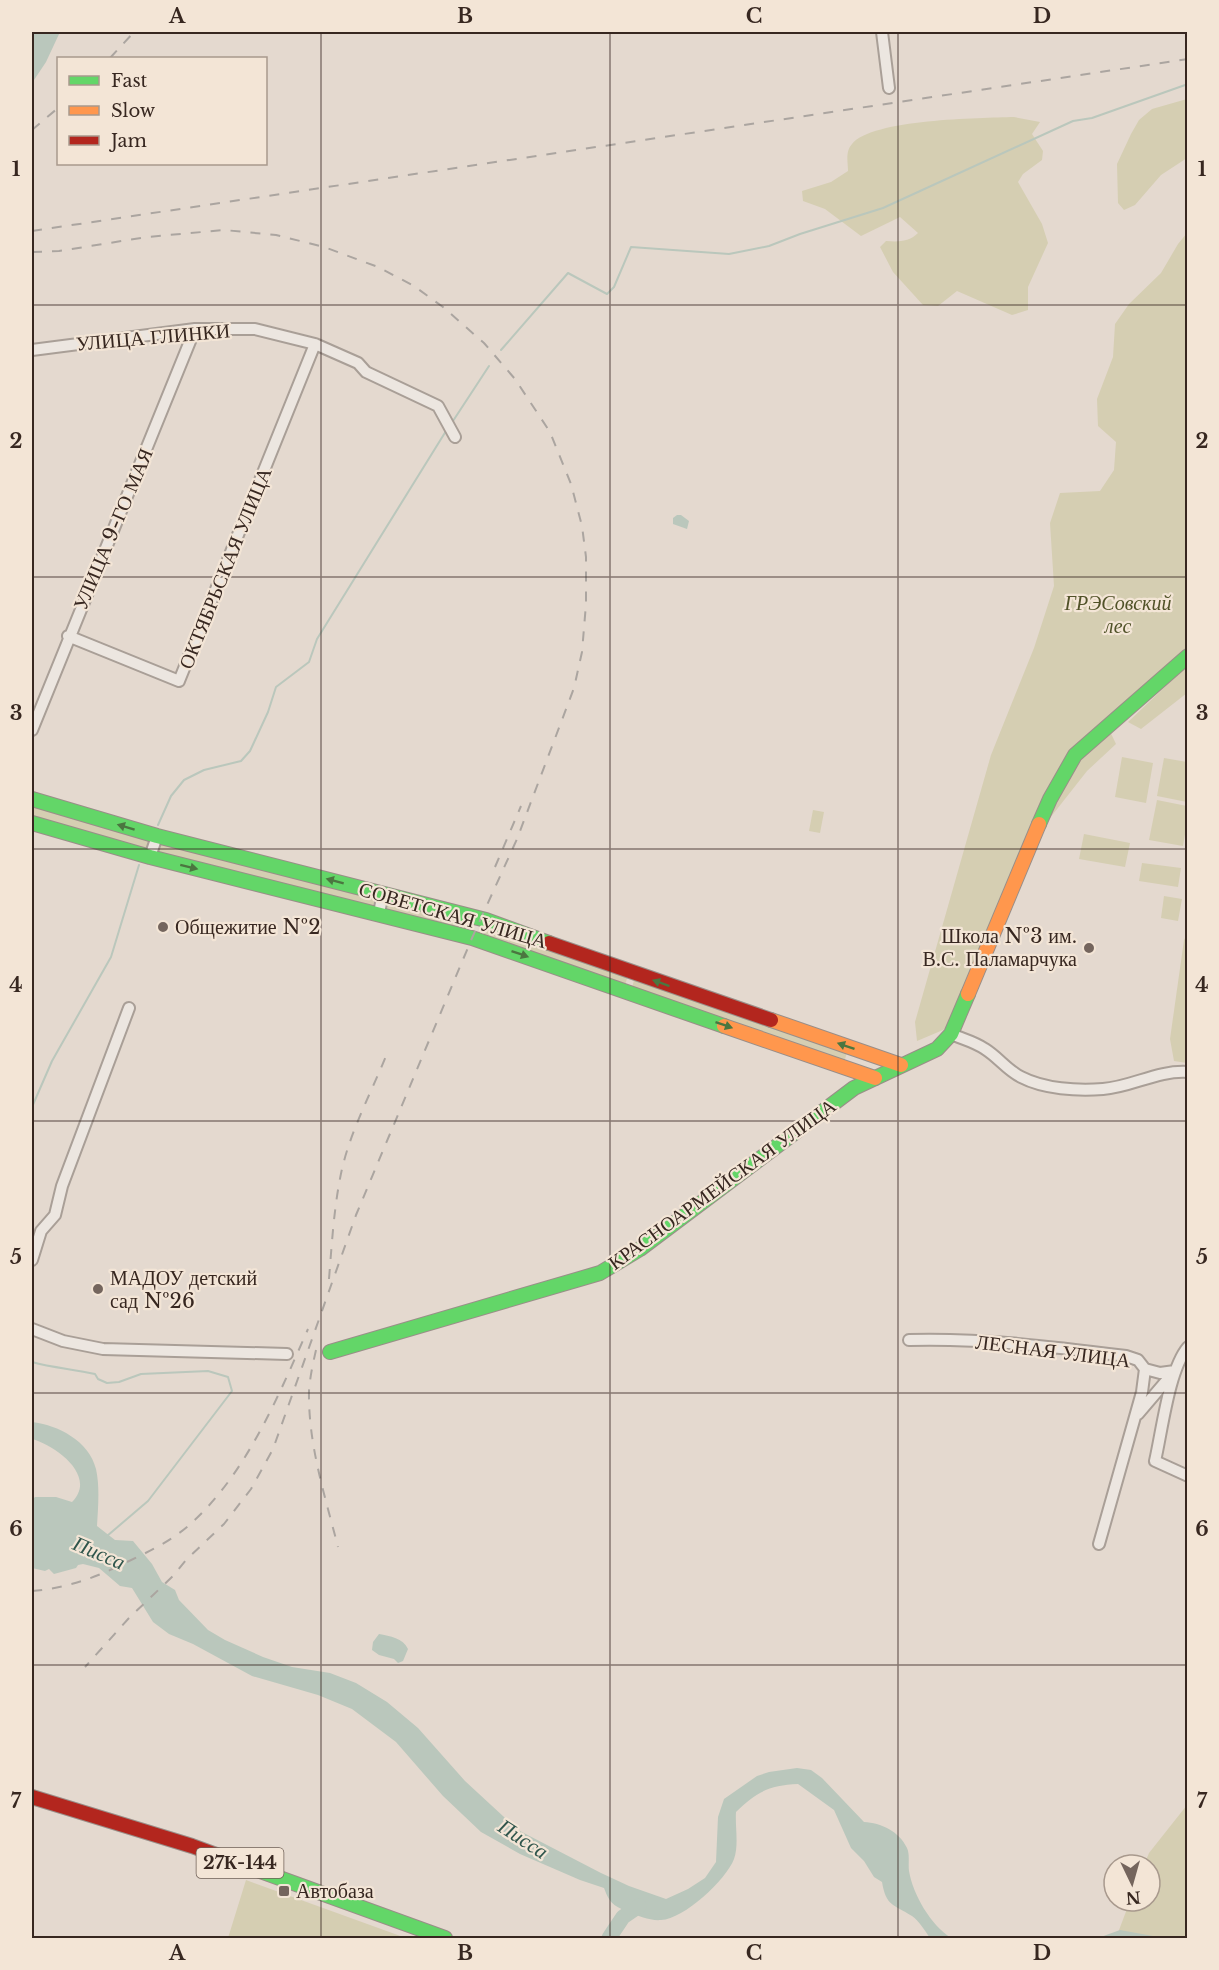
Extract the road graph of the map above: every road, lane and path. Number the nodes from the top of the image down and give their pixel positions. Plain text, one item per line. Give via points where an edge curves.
1 (882, 32) edge
2 (889, 88) dead end
3 (195, 329) junction
4 (315, 344) junction
5 (32, 350) edge
6 (455, 437) dead end
7 (68, 636) junction
8 (1188, 656) edge
9 (32, 730) edge
10 (32, 798) edge
11 (32, 823) edge
12 (157, 836) junction
13 (150, 857) junction
14 (383, 893) junction
15 (379, 913) junction
16 (129, 1008) dead end
17 (951, 1034) junction
18 (901, 1065) junction
19 (1188, 1072) edge
20 (875, 1078) junction
21 (32, 1260) edge
22 (32, 1329) edge
23 (909, 1340) dead end
24 (1188, 1347) edge
25 (330, 1352) dead end
26 (287, 1354) dead end
27 (1145, 1369) junction
28 (1175, 1371) junction
29 (1135, 1417) junction
30 (1188, 1476) edge
31 (1099, 1544) dead end
32 (32, 1797) edge
33 (445, 1938) edge

1 - 2 street
3 - 4 street, УЛИЦА ГЛИНКИ via 255,329
3 - 5 street, УЛИЦА ГЛИНКИ
3 - 7 street, УЛИЦА 9-ГО МАЯ
4 - 6 street, УЛИЦА ГЛИНКИ via 438,406
4 - 7 street, ОКТЯБРЬСКАЯ УЛИЦА via 179,681
7 - 9 street, УЛИЦА 9-ГО МАЯ
8 - 17 main road via 1075,755 1050,799
12 -> 10 main road, СОВЕТСКАЯ УЛИЦА
11 - 13 main road, СОВЕТСКАЯ УЛИЦА
12 - 13 street
14 -> 12 main road, СОВЕТСКАЯ УЛИЦА
13 -> 15 main road, СОВЕТСКАЯ УЛИЦА
14 - 15 street
18 -> 14 main road, СОВЕТСКАЯ УЛИЦА via 486,920
15 -> 20 main road, СОВЕТСКАЯ УЛИЦА via 472,938
16 - 21 street via 62,1186 55,1215 41,1231
17 - 18 main road, КРАСНОАРМЕЙСКАЯ УЛИЦА via 937,1048
17 - 19 street via 986,1050 1020,1077 1055,1087 1109,1089 1153,1075
18 - 20 main road, КРАСНОАРМЕЙСКАЯ УЛИЦА
20 - 25 main road, КРАСНОАРМЕЙСКАЯ УЛИЦА via 854,1088 640,1249 600,1273
22 - 26 street via 63,1341 103,1349
23 - 27 street, ЛЕСНАЯ УЛИЦА via 1017,1343 1126,1356 1138,1360
24 - 28 street
27 - 28 street
27 - 29 street, ЛЕСНАЯ УЛИЦА
28 - 29 street, ЛЕСНАЯ УЛИЦА
28 - 30 street via 1155,1461
29 - 31 street, ЛЕСНАЯ УЛИЦА
32 - 33 main road, 27К-144 via 192,1846

